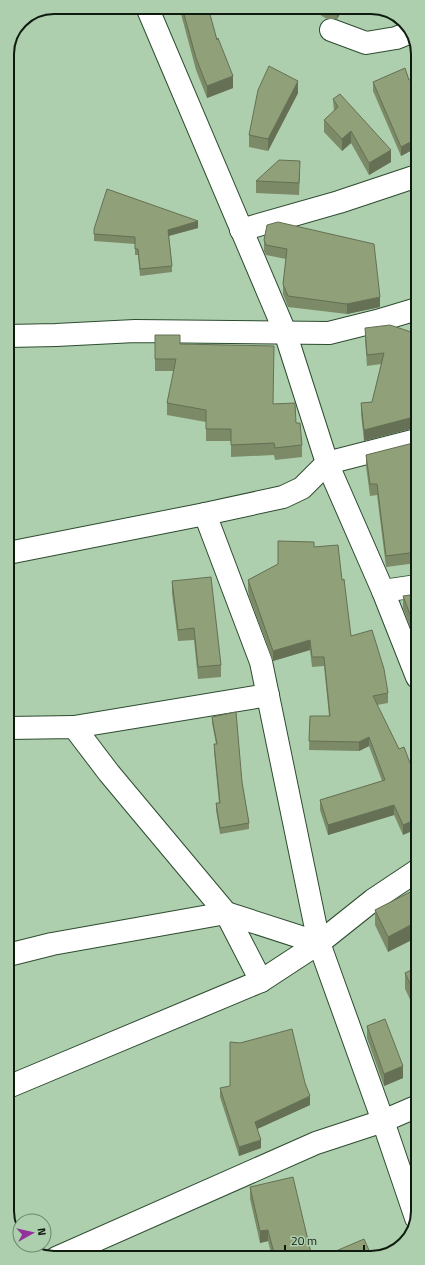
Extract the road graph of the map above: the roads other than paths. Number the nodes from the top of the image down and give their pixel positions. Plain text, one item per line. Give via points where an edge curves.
1 (150, 14) edge
2 (331, 30) dead end
3 (405, 34) edge
4 (411, 178) edge
5 (241, 230) junction
6 (411, 311) edge
7 (285, 332) junction
8 (14, 336) edge
9 (411, 442) edge
10 (327, 463) junction
11 (205, 514) junction
12 (14, 552) edge
13 (411, 587) edge
14 (383, 591) junction
15 (411, 661) edge
16 (268, 695) junction
17 (74, 727) junction
18 (14, 728) edge
19 (411, 875) edge
20 (226, 913) junction
21 (319, 943) junction
22 (14, 954) edge
23 (261, 981) junction
24 (14, 1084) edge
25 (411, 1109) edge
26 (383, 1121) junction
27 (411, 1203) edge
28 (72, 1251) edge

1 - 5 street
2 - 3 street via 366,43
4 - 5 street
5 - 7 street
6 - 7 street via 329,332
7 - 8 street via 135,331
7 - 10 street
9 - 10 street
10 - 11 street via 302,488 283,497
10 - 14 street
11 - 12 street
11 - 16 street via 261,662
13 - 14 street
14 - 15 street
16 - 17 street
16 - 21 street
17 - 18 street
17 - 20 street via 108,773
19 - 21 street via 373,900
20 - 21 street
20 - 22 street via 52,944
20 - 23 street
21 - 23 street
21 - 26 street
23 - 24 street
25 - 26 street
26 - 27 street
26 - 28 street via 316,1144

